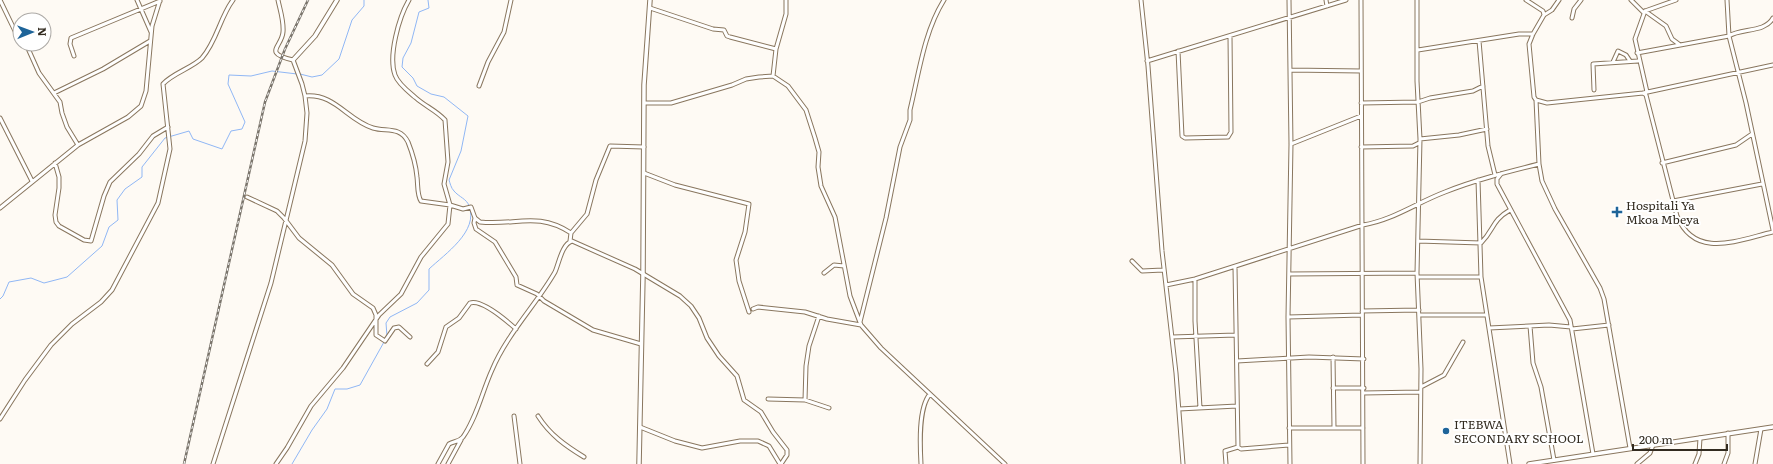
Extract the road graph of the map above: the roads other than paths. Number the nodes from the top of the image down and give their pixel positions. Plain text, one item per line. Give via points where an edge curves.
1 (0, 0) edge
2 (137, 0) edge
3 (233, 0) edge
4 (278, 0) edge
5 (336, 0) edge
6 (409, 0) edge
7 (511, 0) edge
8 (650, 0) edge
9 (786, 0) edge
10 (944, 0) edge
11 (1141, 0) edge
12 (1289, 0) edge
13 (1326, 0) edge
14 (1346, 0) edge
15 (1361, 0) edge
16 (1417, 0) edge
17 (1526, 0) edge
18 (1559, 0) edge
19 (1581, 0) edge
20 (1631, 0) edge
21 (1676, 0) edge
22 (1727, 0) edge
23 (160, 1) edge
24 (1327, 6) junction
25 (650, 8) junction
26 (140, 9) junction
27 (1645, 12) junction
28 (1544, 15) junction
29 (1290, 18) junction
30 (1572, 18) dead end
31 (1773, 18) edge
32 (12, 25) edge
33 (151, 32) junction
34 (1533, 34) junction
35 (1230, 36) junction
36 (1729, 36) junction
37 (150, 41) junction
38 (1479, 41) junction
39 (1680, 45) junction
40 (776, 49) junction
41 (1418, 50) junction
42 (1178, 51) junction
43 (30, 52) edge
44 (1637, 53) junction
45 (74, 56) dead end
46 (293, 60) junction
47 (1147, 60) junction
48 (1630, 61) junction
49 (1613, 62) junction
50 (1638, 62) junction
51 (1773, 65) edge
52 (1290, 70) junction
53 (1361, 71) junction
54 (1738, 72) junction
55 (773, 76) junction
56 (479, 86) dead end
57 (1483, 86) junction
58 (1594, 90) dead end
59 (1645, 92) junction
60 (54, 93) junction
61 (305, 96) junction
62 (1536, 100) junction
63 (1418, 102) junction
64 (645, 103) junction
65 (1361, 103) junction
66 (1360, 116) junction
67 (0, 118) edge
68 (168, 127) junction
69 (1487, 129) junction
70 (1752, 134) junction
71 (1420, 139) junction
72 (1419, 143) junction
73 (1291, 144) junction
74 (78, 145) junction
75 (644, 147) junction
76 (1361, 147) junction
77 (55, 163) junction
78 (1662, 163) junction
79 (1539, 164) junction
80 (644, 173) junction
81 (1503, 173) junction
82 (1495, 175) junction
83 (1478, 180) junction
84 (32, 181) junction
85 (1762, 184) junction
86 (247, 197) dead end
87 (1673, 201) junction
88 (1419, 204) junction
89 (450, 205) junction
90 (0, 208) edge
91 (1510, 210) junction
92 (475, 218) junction
93 (286, 220) junction
94 (1362, 225) junction
95 (1773, 231) edge
96 (571, 233) junction
97 (570, 241) junction
98 (1418, 241) junction
99 (1481, 243) junction
100 (1289, 250) junction
101 (1132, 261) dead end
102 (844, 266) junction
103 (1234, 267) junction
104 (1163, 270) junction
105 (824, 273) dead end
106 (1362, 273) junction
107 (1417, 273) junction
108 (643, 274) junction
109 (1289, 274) junction
110 (1481, 277) junction
111 (1418, 278) junction
112 (1195, 279) junction
113 (1166, 285) junction
114 (539, 296) junction
115 (753, 309) dead end
116 (1419, 310) junction
117 (749, 312) dead end
118 (1362, 314) junction
119 (1420, 315) junction
120 (1487, 315) junction
121 (819, 316) junction
122 (1288, 317) junction
123 (376, 320) junction
124 (861, 323) junction
125 (1608, 325) junction
126 (1530, 326) junction
127 (1489, 328) junction
128 (1572, 328) junction
129 (516, 329) junction
130 (1236, 335) junction
131 (1196, 336) junction
132 (410, 337) dead end
133 (1172, 337) junction
134 (1463, 342) dead end
135 (641, 344) junction
136 (1333, 357) junction
137 (1289, 358) junction
138 (1364, 359) junction
139 (1237, 361) junction
140 (427, 364) dead end
141 (1420, 387) junction
142 (1333, 388) junction
143 (1364, 388) junction
144 (1420, 392) junction
145 (1363, 393) junction
146 (930, 394) junction
147 (768, 399) dead end
148 (805, 400) junction
149 (1237, 406) junction
150 (829, 408) dead end
151 (1200, 408) junction
152 (1179, 409) junction
153 (514, 416) dead end
154 (538, 416) dead end
155 (0, 419) edge
156 (640, 427) junction
157 (1289, 428) junction
158 (1334, 428) junction
159 (1363, 428) junction
160 (1773, 428) edge
161 (1761, 429) junction
162 (1728, 433) junction
163 (462, 438) junction
164 (1700, 438) junction
165 (1653, 444) junction
166 (1289, 445) junction
167 (1238, 447) junction
168 (1630, 448) junction
169 (1593, 454) junction
170 (584, 457) dead end
171 (1554, 460) junction
172 (213, 464) edge
173 (276, 464) edge
174 (438, 464) edge
175 (448, 464) edge
176 (520, 464) edge
177 (639, 464) edge
178 (781, 464) edge
179 (921, 464) edge
180 (1003, 464) edge
181 (1183, 464) edge
182 (1226, 464) edge
183 (1290, 464) edge
184 (1363, 464) edge
185 (1420, 464) edge
186 (1510, 464) edge
187 (1529, 464) edge
188 (1637, 464) edge
189 (1695, 464) edge
190 (1724, 464) edge
191 (1755, 464) edge

1 - 32 street
2 - 26 street
3 - 68 street via 202,57 163,84
4 - 46 street via 283,34 276,45 276,50 284,59
5 - 46 street via 315,36
6 - 89 street via 402,12 396,39 394,71 406,89 445,120 448,162 444,184
7 - 56 street via 505,28
8 - 25 street
9 - 40 street via 786,14
10 - 124 street via 929,29
11 - 47 street
12 - 29 street
13 - 24 street
14 - 24 street
15 - 53 street
16 - 41 street
17 - 28 street via 1543,11
18 - 28 street via 1552,10
19 - 30 street via 1574,9
20 - 27 street
21 - 27 street
22 - 36 street
23 - 26 street
23 - 33 street
24 - 29 street
25 - 40 street via 713,29 724,30 730,37
25 - 64 street
26 - 33 street
26 - 45 street via 71,38
27 - 39 street via 1666,26 1672,39
27 - 44 street via 1635,37
28 - 34 street
29 - 35 street
29 - 52 street
31 - 36 street via 1769,23 1755,29
33 - 37 street
34 - 38 street
34 - 62 street via 1528,50
35 - 42 street
35 - 42 street via 1231,132 1228,137 1182,136
36 - 39 street
36 - 54 street
37 - 60 street via 103,69
37 - 74 street via 146,91 140,106 128,117
38 - 41 street
38 - 57 street
39 - 44 street
40 - 55 street
41 - 63 street
42 - 47 street
43 - 60 street via 39,73
44 - 50 street
46 - 61 street
47 - 104 street
48 - 49 street
48 - 49 street via 1626,55 1618,51
48 - 50 street
49 - 58 street via 1592,65
50 - 59 street
51 - 54 street
52 - 53 street
52 - 73 street
53 - 65 street
54 - 59 street
54 - 70 street
55 - 64 street via 746,79 732,86 671,103
55 - 102 street via 788,86 806,110 819,152 821,186 835,217
57 - 63 street via 1473,91
57 - 69 street
59 - 62 street via 1547,103
59 - 78 street
60 - 74 street via 60,102 67,127
61 - 89 street via 328,100 372,127 391,129 401,134 411,152 420,201
61 - 93 street via 305,141
62 - 79 street
63 - 65 street
63 - 71 street
64 - 75 street
65 - 66 street
66 - 73 street
66 - 76 street
67 - 84 street
68 - 77 street via 153,136 139,154 110,182 91,241 84,240 56,222 59,177
68 - 155 street via 169,159 158,204 114,286 101,302 72,324 51,345
69 - 71 street
69 - 82 street via 1490,158
70 - 78 street via 1736,145
70 - 85 street
71 - 72 street
72 - 76 street via 1413,146
72 - 88 street
73 - 100 street
74 - 77 street
75 - 80 street
75 - 96 street via 610,146 596,180 587,214
76 - 94 street
77 - 84 street
78 - 87 street
79 - 81 street
79 - 125 street via 1542,181 1555,209 1600,288
80 - 108 street
80 - 117 street via 675,185 749,204 745,232 736,260 738,277
81 - 82 street
81 - 91 street via 1497,179 1497,184
82 - 83 street
83 - 88 street
83 - 99 street
84 - 90 street
85 - 87 street
85 - 95 street
86 - 93 street via 271,207
87 - 95 street via 1681,226 1691,238 1703,243 1732,242
88 - 94 street via 1385,220
88 - 98 street
89 - 92 street via 465,209 471,207
89 - 123 street via 447,226 421,257 398,298
91 - 99 street via 1496,219
91 - 128 street via 1566,310
92 - 96 street via 480,222 541,221
92 - 114 street via 476,229 495,242 516,277 516,284
93 - 123 street via 298,238 336,270 353,294 372,308
93 - 172 street via 271,282
94 - 100 street
94 - 106 street
96 - 97 street
97 - 108 street via 586,246
97 - 114 street
98 - 99 street
98 - 107 street
99 - 110 street
100 - 103 street
100 - 109 street
101 - 104 street via 1142,271
102 - 105 street via 834,265
102 - 124 street via 850,296
103 - 112 street
103 - 130 street
104 - 113 street
106 - 107 street
106 - 109 street
106 - 118 street
107 - 111 street
108 - 135 street
108 - 178 street via 680,296 691,306 707,338 737,376 744,400 761,412 786,448 787,452
109 - 122 street
110 - 111 street
110 - 120 street
111 - 116 street
112 - 113 street
112 - 131 street
113 - 133 street
114 - 129 street
114 - 135 street via 593,330
115 - 121 street via 805,312
116 - 118 street
116 - 119 street
118 - 122 street
118 - 138 street
119 - 120 street
119 - 141 street
120 - 127 street
121 - 124 street
121 - 148 street via 809,346
122 - 137 street
123 - 132 street via 375,333 385,341 394,328 399,327
123 - 173 street via 342,368 310,406
124 - 146 street via 881,348
125 - 128 street
125 - 168 street
126 - 127 street
126 - 128 street
126 - 171 street via 1533,363 1541,386
127 - 186 street
128 - 169 street
129 - 140 street via 491,310 475,302 470,303 459,318 446,327 438,352
129 - 163 street via 492,369 480,403
130 - 131 street
130 - 139 street
131 - 133 street
131 - 151 street
133 - 152 street
134 - 141 street via 1444,375
135 - 156 street
136 - 137 street
136 - 138 street
136 - 142 street
137 - 139 street
137 - 157 street
138 - 143 street
139 - 149 street
141 - 144 street
142 - 143 street
142 - 158 street
143 - 145 street
144 - 145 street
144 - 185 street
145 - 159 street
146 - 179 street via 921,417
146 - 180 street
147 - 148 street
148 - 150 street
149 - 151 street
149 - 167 street
151 - 152 street
152 - 181 street
153 - 176 street
154 - 170 street via 561,442
156 - 177 street
156 - 178 street via 675,441 702,448 740,441 758,441 769,446
157 - 158 street
157 - 166 street
158 - 159 street
159 - 184 street
160 - 161 street
161 - 162 street
161 - 191 street
162 - 164 street
162 - 190 street via 1728,453
163 - 174 street via 450,444
163 - 175 street
164 - 165 street
164 - 189 street via 1699,454
165 - 168 street
165 - 188 street via 1650,453
166 - 167 street via 1241,449
166 - 183 street
167 - 182 street via 1226,451
168 - 169 street
169 - 171 street
171 - 187 street

